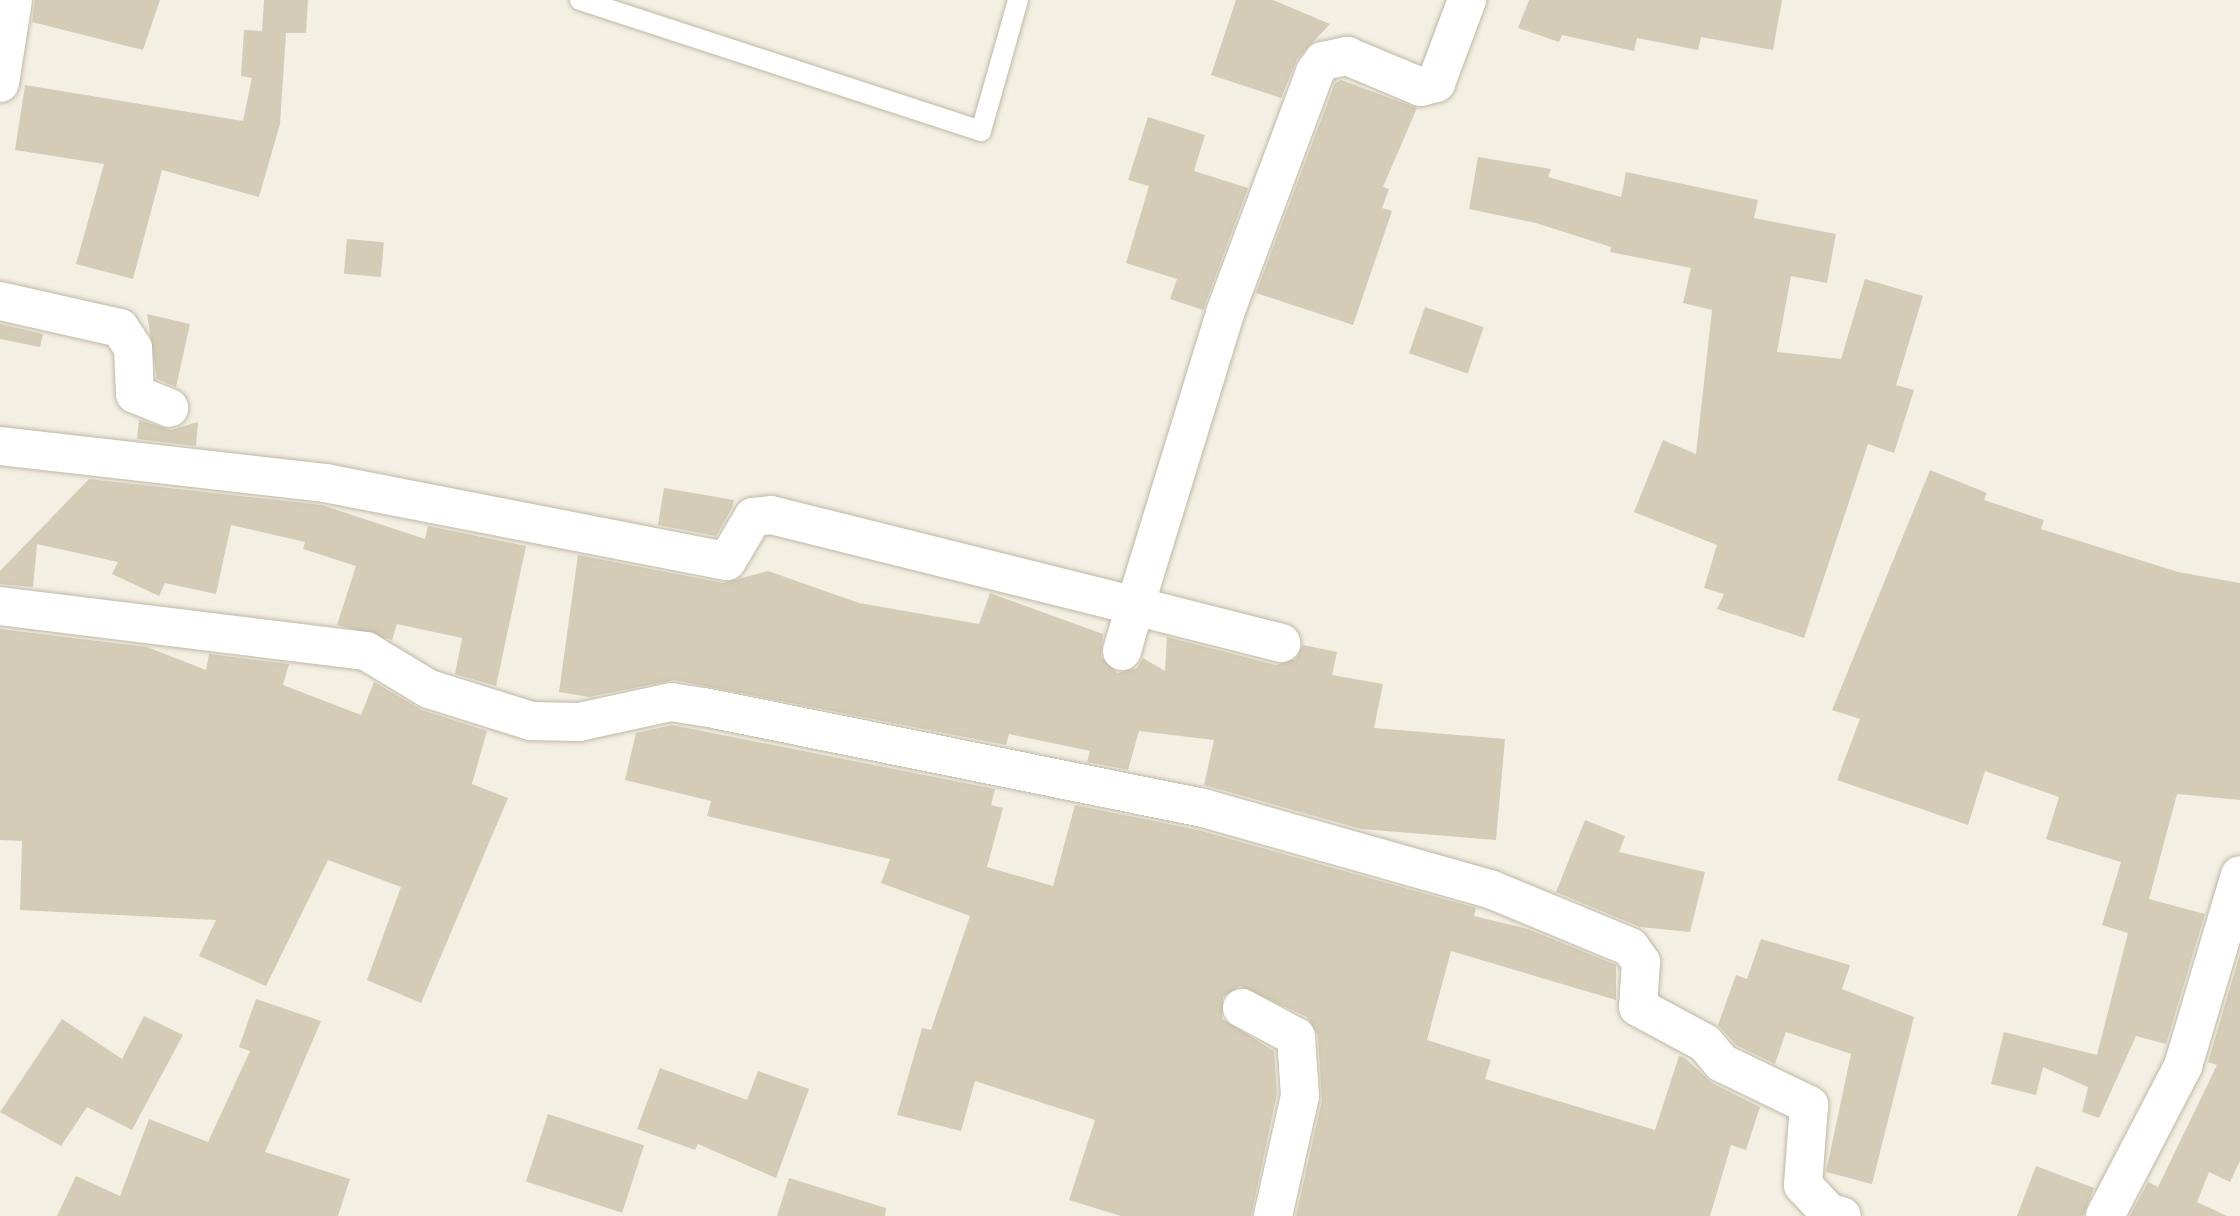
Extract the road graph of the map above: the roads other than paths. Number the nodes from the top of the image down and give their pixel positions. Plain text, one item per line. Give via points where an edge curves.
1 (14, 0) edge
2 (580, 0) edge
3 (1018, 0) edge
4 (1467, 0) edge
5 (0, 83) edge
6 (0, 301) edge
7 (168, 408) dead end
8 (0, 446) edge
9 (0, 606) edge
10 (1136, 606) junction
11 (1282, 643) dead end
12 (1122, 651) dead end
13 (2240, 876) edge
14 (1242, 1008) dead end
15 (1273, 1216) edge
16 (1842, 1216) edge
17 (2106, 1216) edge

1 - 5 street
2 - 3 lane via 981,131
4 - 10 street via 1436,82 1420,87 1347,56 1323,61 1314,72 1225,313
6 - 7 street via 120,328 133,348 134,394
8 - 10 street via 325,483 727,561 753,517 771,515
9 - 16 street via 366,651 429,689 531,721 579,722 672,702 704,707 1202,808 1490,889 1630,947 1641,962 1638,1007 1706,1043 1722,1063 1809,1104 1803,1185 1829,1213
10 - 11 street
10 - 12 street
13 - 17 street via 2183,1066
14 - 15 street via 1296,1037 1300,1096

